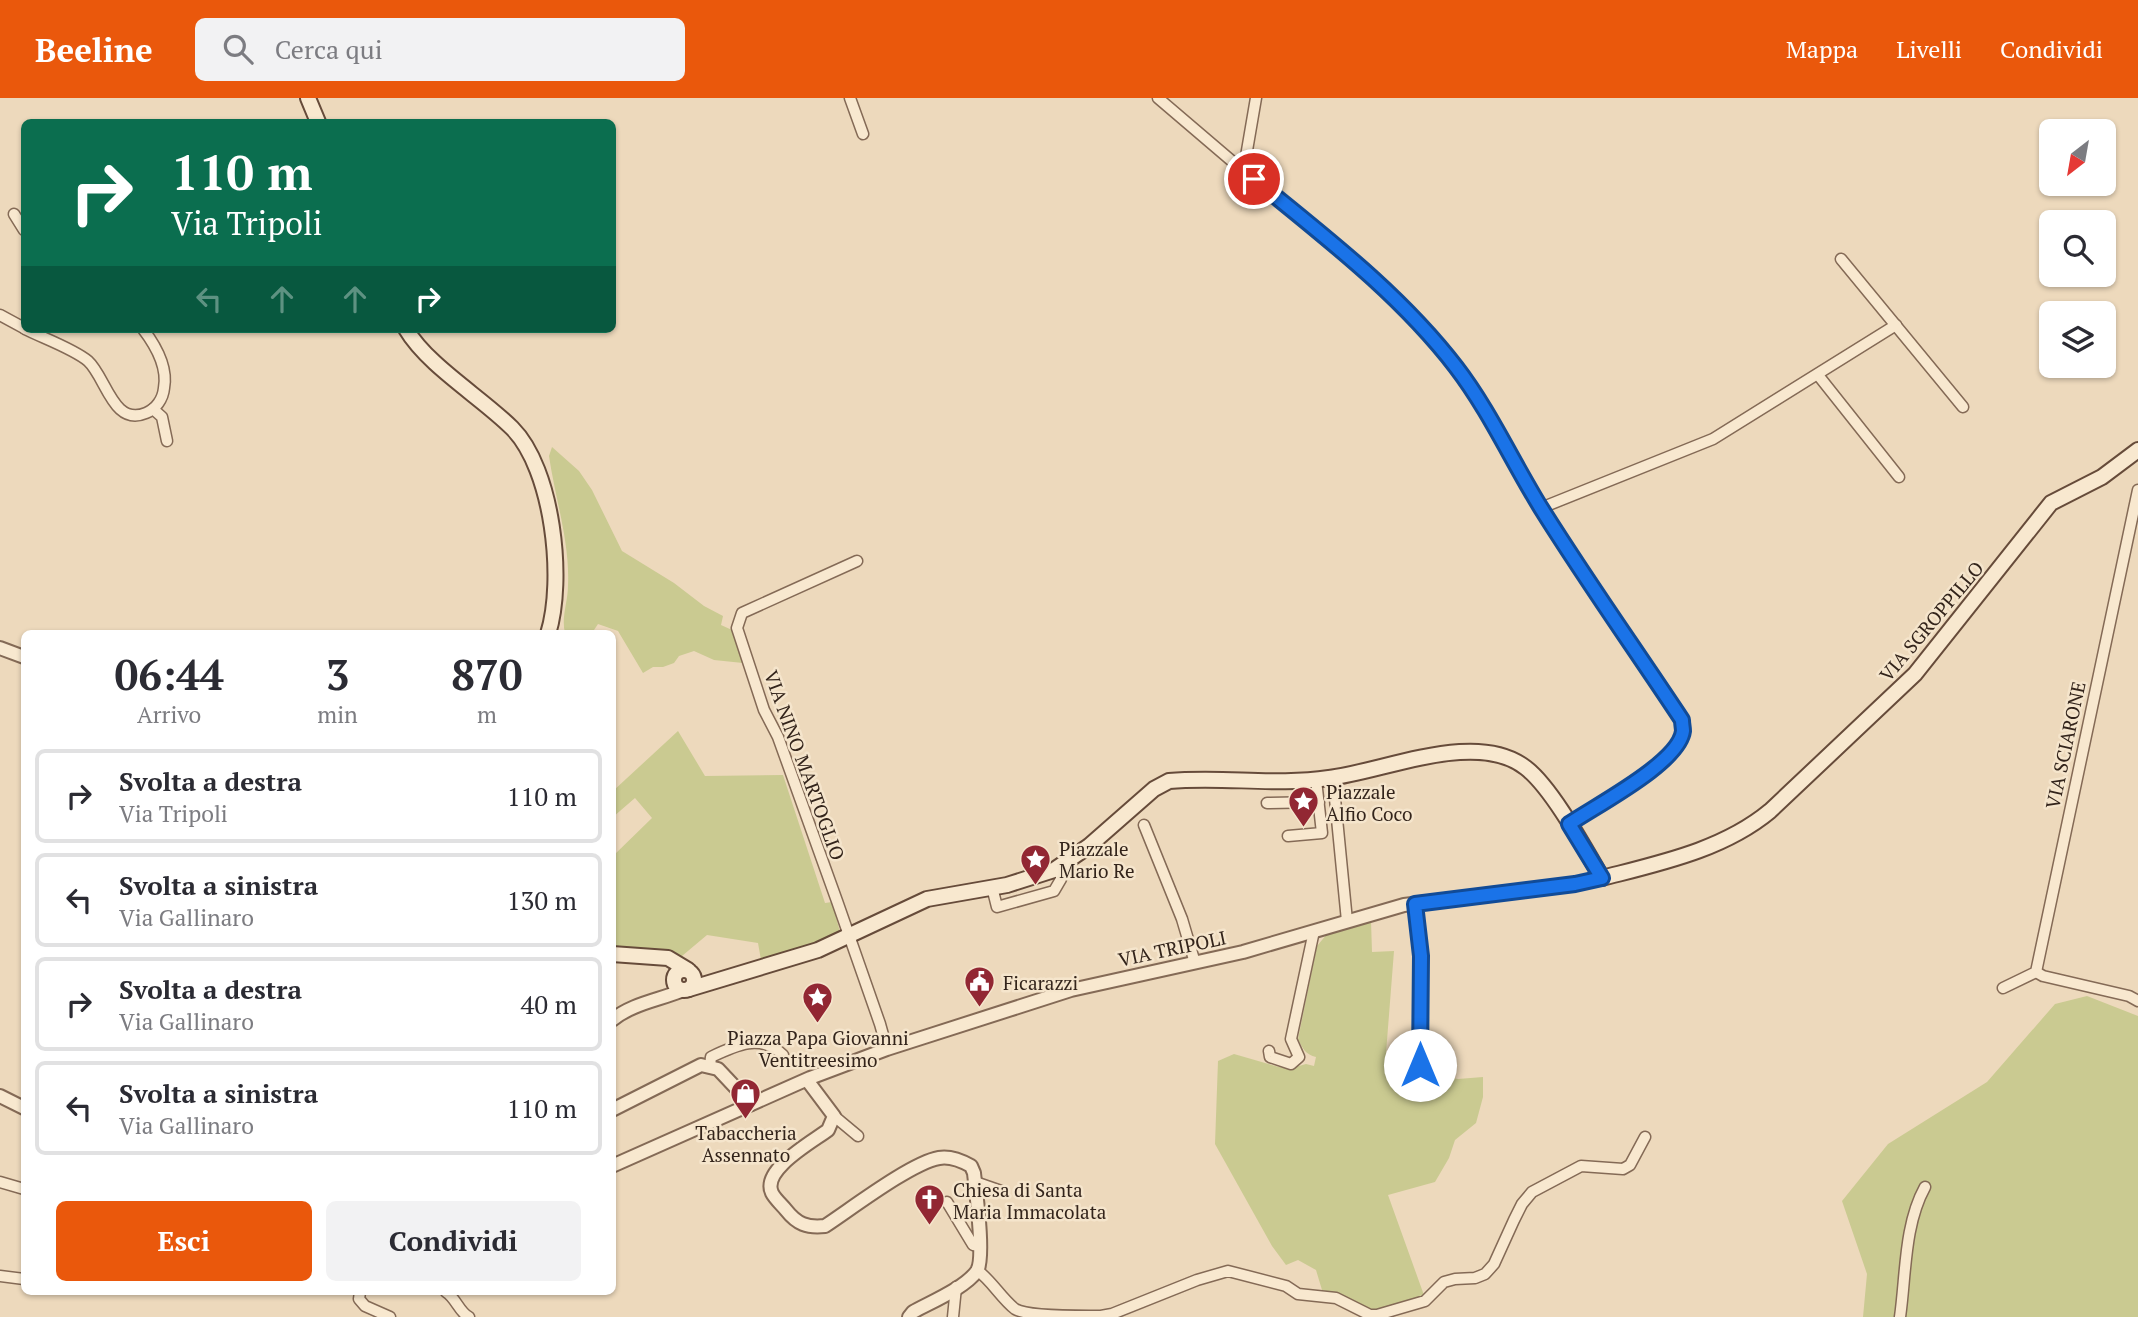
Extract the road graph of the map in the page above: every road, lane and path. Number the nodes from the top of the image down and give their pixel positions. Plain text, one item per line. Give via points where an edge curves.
1 (308, 98) edge
2 (850, 98) edge
3 (1157, 98) edge
4 (1256, 98) edge
5 (317, 119) edge
6 (863, 134) dead end
7 (1244, 168) junction
8 (14, 214) dead end
9 (21, 225) edge
10 (1841, 259) dead end
11 (0, 315) edge
12 (1896, 325) junction
13 (21, 327) edge
14 (33, 333) edge
15 (145, 333) edge
16 (409, 333) edge
17 (1818, 375) junction
18 (1963, 407) dead end
19 (153, 409) junction
20 (167, 441) dead end
21 (2138, 450) edge
22 (1899, 477) dead end
23 (2138, 490) edge
24 (1541, 508) junction
25 (857, 561) dead end
26 (549, 630) edge
27 (0, 648) edge
28 (21, 656) edge
29 (1333, 778) junction
30 (1316, 780) junction
31 (1319, 802) junction
32 (1267, 803) dead end
33 (1569, 824) junction
34 (1755, 824) joint
35 (1144, 825) dead end
36 (1287, 836) dead end
37 (1061, 866) junction
38 (1602, 878) junction
39 (992, 887) junction
40 (1415, 904) junction
41 (1347, 922) junction
42 (1314, 932) junction
43 (848, 937) junction
44 (616, 954) edge
45 (1195, 963) junction
46 (2036, 972) junction
47 (686, 980) junction
48 (2003, 988) dead end
49 (2138, 1001) edge
50 (616, 1017) edge
51 (887, 1049) junction
52 (1269, 1051) dead end
53 (783, 1055) dead end
54 (1420, 1065) dead end
55 (710, 1066) junction
56 (807, 1080) junction
57 (0, 1096) edge
58 (751, 1104) junction
59 (21, 1106) edge
60 (616, 1108) edge
61 (834, 1116) junction
62 (858, 1136) dead end
63 (1645, 1137) dead end
64 (616, 1164) edge
65 (0, 1182) edge
66 (975, 1182) junction
67 (21, 1188) edge
68 (1925, 1188) dead end
69 (1001, 1191) dead end
70 (947, 1202) dead end
71 (980, 1246) junction
72 (977, 1270) junction
73 (0, 1276) edge
74 (21, 1279) edge
75 (956, 1287) junction
76 (360, 1295) edge
77 (450, 1295) edge
78 (390, 1317) edge
79 (470, 1317) edge
80 (909, 1317) edge
81 (953, 1317) edge
82 (1900, 1317) edge

1 - 5 main road
2 - 6 street
3 - 7 street
4 - 7 street
7 - 24 street via 1388,293 1432,338 1472,389
8 - 9 street
10 - 12 street
11 - 13 street
12 - 17 street
12 - 18 street
14 - 19 street via 88,361 123,413 131,416
15 - 19 street via 165,377 161,400
16 - 26 main road via 431,358 518,434 539,470 554,558
17 - 22 street
17 - 24 street via 1713,439
19 - 20 street via 162,417
21 - 34 main road, VIA SGROPPILLO via 2102,477 2051,503 1916,674
23 - 46 street, VIA SCIARONE
24 - 33 street via 1682,720 1683,733 1658,766
25 - 43 street, VIA NINO MARTOGLIO via 742,613 737,628
27 - 28 street
29 - 30 main road
29 - 33 main road via 1450,753 1490,752 1526,768
29 - 41 street
30 - 31 street
30 - 37 main road via 1169,781 1153,789
31 - 32 street
31 - 36 street via 1322,833
33 - 38 main road
34 - 38 main road, VIA TRIPOLI via 1668,861
35 - 45 street
37 - 39 main road
37 - 39 street via 1061,879 1054,891 997,907
38 - 40 street, VIA TRIPOLI
39 - 43 main road via 927,899
40 - 41 street, VIA TRIPOLI
40 - 54 street via 1421,956
41 - 42 street, VIA TRIPOLI
42 - 45 street, VIA TRIPOLI
42 - 52 street via 1291,1039 1298,1057 1291,1064 1276,1061
43 - 47 main road via 730,976
43 - 51 street, VIA NINO MARTOGLIO
44 - 47 main road via 674,960
45 - 51 street, VIA TRIPOLI via 1071,990
46 - 48 street
46 - 49 street
47 - 50 street
51 - 56 street, VIA TRIPOLI
53 - 55 street via 763,1042 745,1042 711,1057
55 - 58 street via 727,1076
55 - 60 street via 696,1066
56 - 58 street, VIA TRIPOLI
56 - 61 street
57 - 59 street
58 - 64 street, VIA TRIPOLI
61 - 62 street
61 - 66 street via 828,1130 772,1176 772,1192 801,1225 825,1226 905,1174 939,1158 971,1166
63 - 72 street via 1630,1165 1623,1169 1581,1166 1532,1192 1485,1274 1444,1282 1425,1301 1377,1315 1336,1298 1298,1294 1286,1286 1228,1271 1101,1316 1028,1315 1013,1308
65 - 67 street
66 - 69 street
66 - 71 street
68 - 82 street via 1913,1220
70 - 71 street via 973,1245
71 - 72 street
72 - 75 street
73 - 74 street
75 - 80 street
75 - 81 street
76 - 78 street via 365,1306
77 - 79 street

